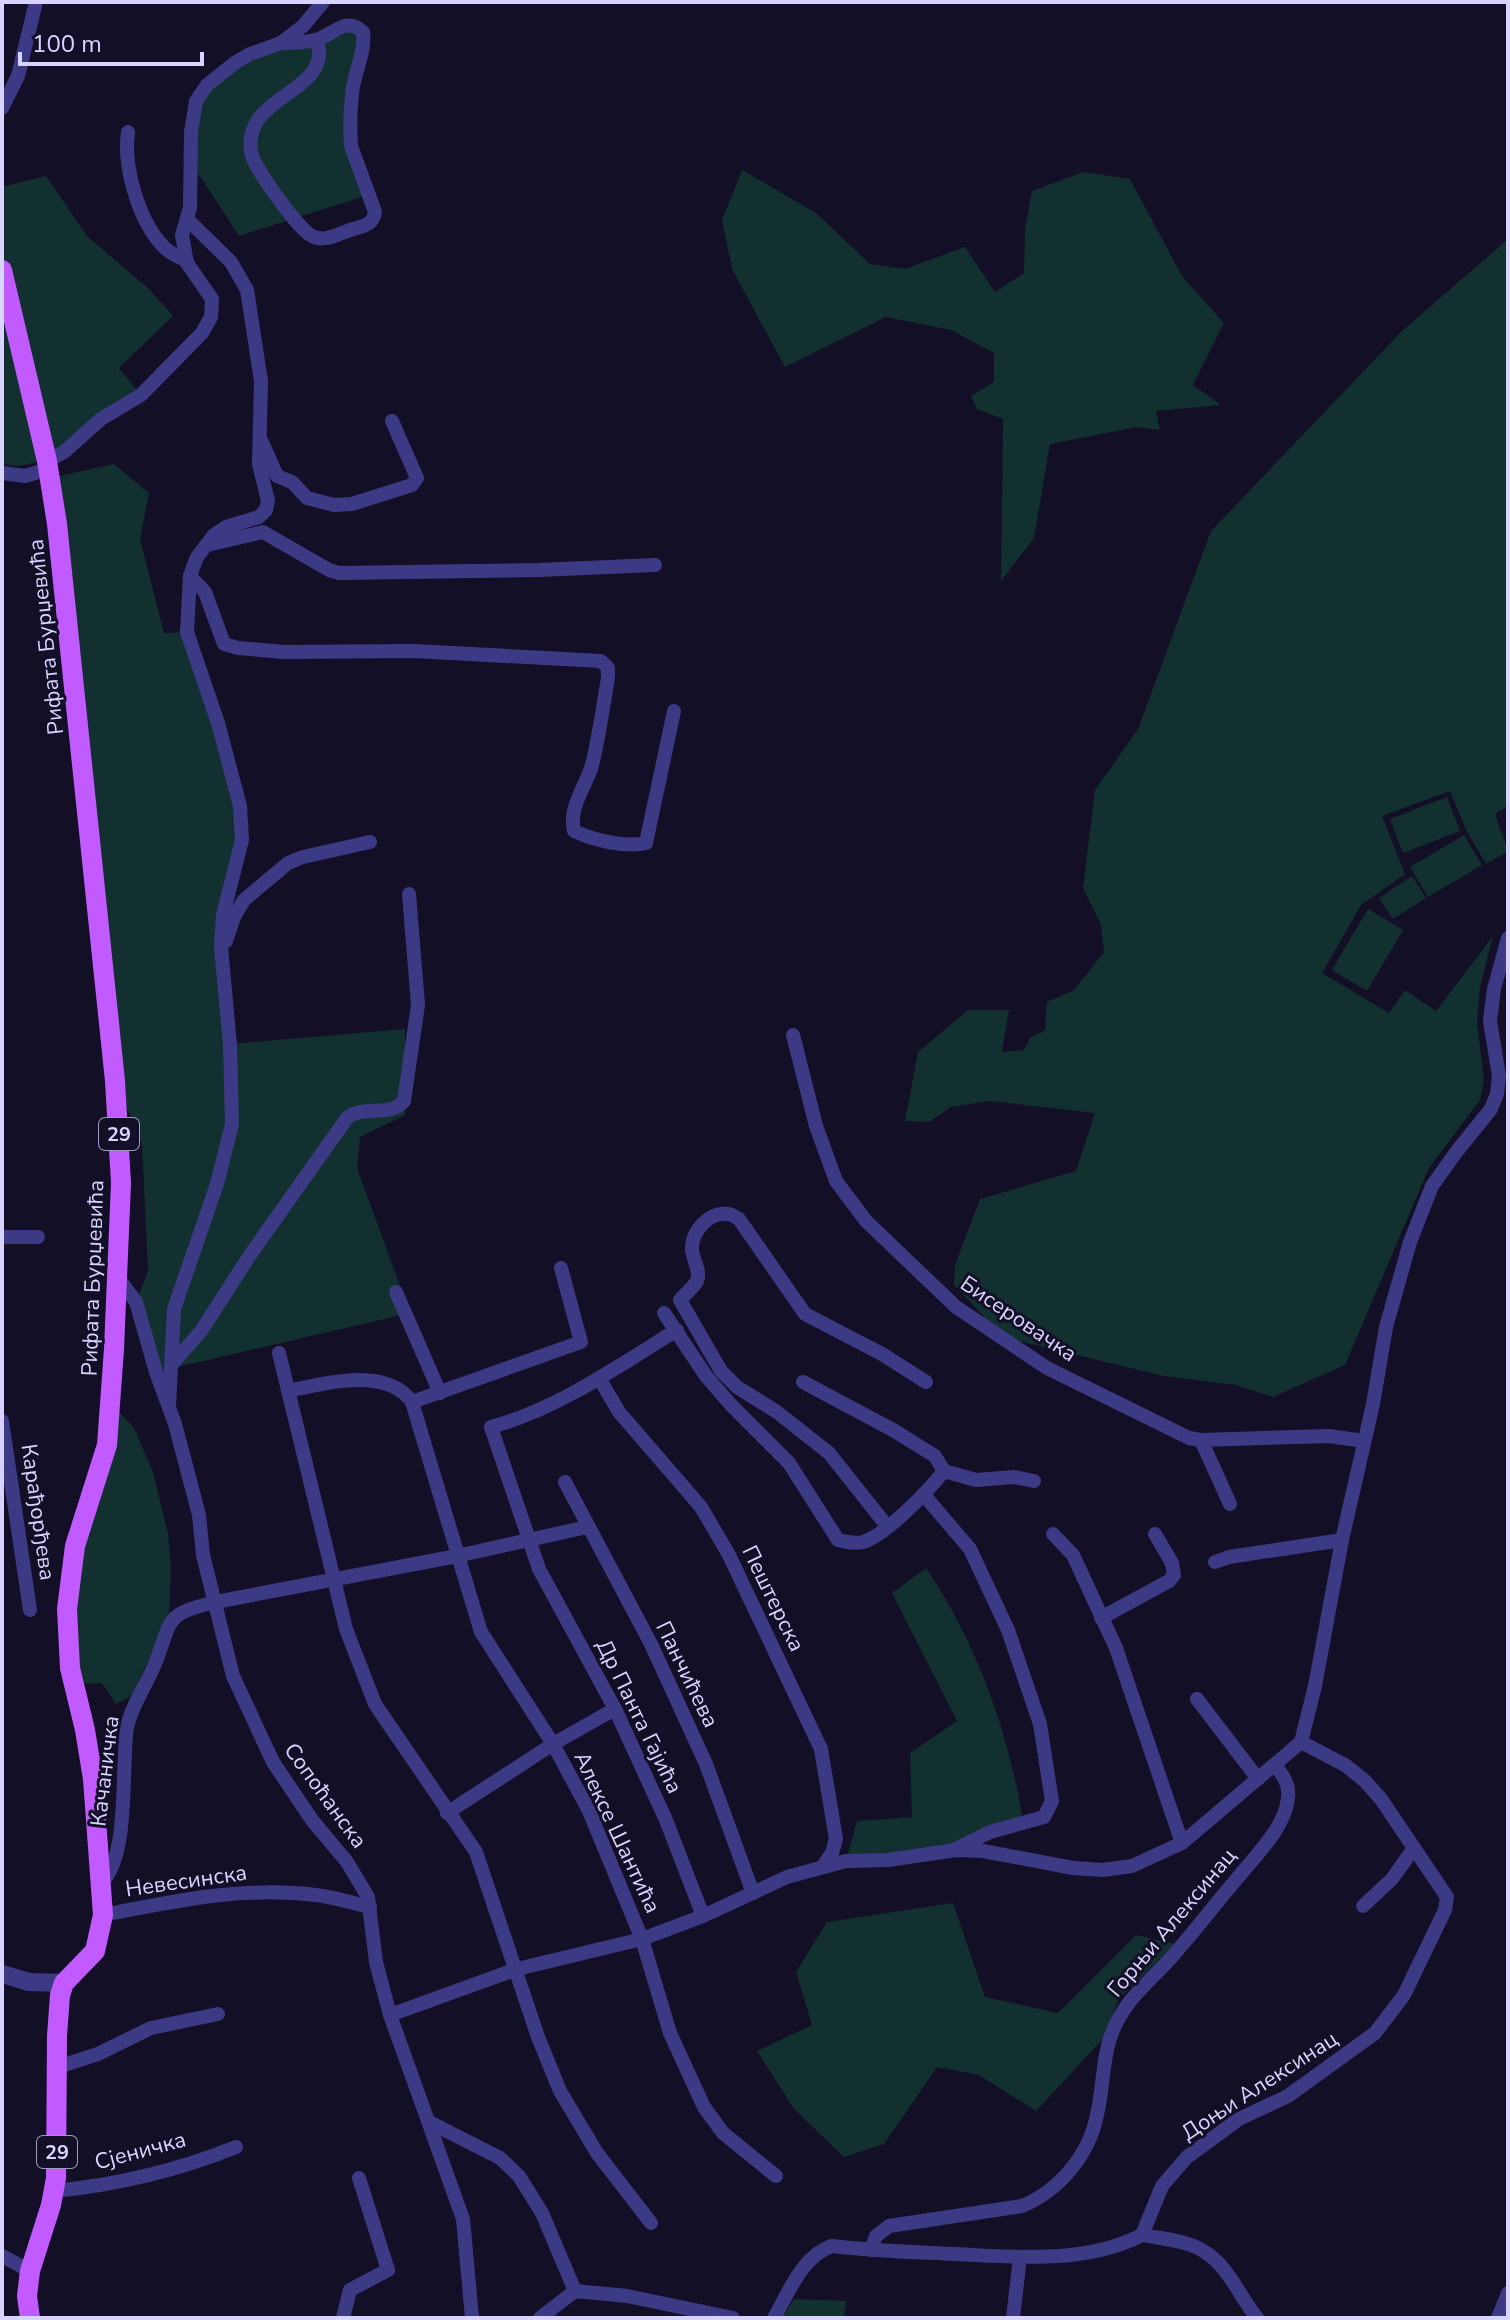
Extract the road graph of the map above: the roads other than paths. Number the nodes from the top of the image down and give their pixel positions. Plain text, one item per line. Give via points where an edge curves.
1 (36, 2) edge
2 (319, 6) edge
3 (317, 40) junction
4 (281, 43) junction
5 (2, 108) edge
6 (128, 132) dead end
7 (187, 219) junction
8 (187, 261) junction
9 (2, 270) edge
10 (392, 421) dead end
11 (260, 438) junction
12 (48, 465) junction
13 (2, 473) edge
14 (207, 545) junction
15 (655, 565) dead end
16 (190, 576) junction
17 (674, 711) dead end
18 (370, 842) dead end
19 (409, 894) dead end
20 (1508, 938) edge
21 (221, 947) junction
22 (793, 1035) dead end
23 (2, 1237) edge
24 (38, 1237) dead end
25 (561, 1268) dead end
26 (118, 1278) junction
27 (396, 1292) dead end
28 (664, 1313) dead end
29 (677, 1330) junction
30 (279, 1353) dead end
31 (173, 1363) junction
32 (599, 1378) junction
33 (803, 1382) dead end
34 (926, 1382) dead end
35 (288, 1391) junction
36 (440, 1393) junction
37 (412, 1402) junction
38 (169, 1406) junction
39 (2, 1421) edge
40 (1201, 1440) junction
41 (1364, 1441) junction
42 (944, 1471) junction
43 (1034, 1481) dead end
44 (565, 1482) dead end
45 (924, 1495) junction
46 (1230, 1504) dead end
47 (887, 1526) junction
48 (587, 1527) junction
49 (1053, 1534) dead end
50 (1155, 1534) dead end
51 (1342, 1540) junction
52 (529, 1541) junction
53 (457, 1556) junction
54 (1215, 1562) dead end
55 (334, 1581) junction
56 (216, 1602) junction
57 (30, 1610) dead end
58 (1101, 1618) junction
59 (1197, 1699) dead end
60 (615, 1709) junction
61 (1301, 1742) junction
62 (553, 1744) junction
63 (1275, 1765) junction
64 (1258, 1779) junction
65 (447, 1813) junction
66 (1182, 1843) junction
67 (1414, 1848) junction
68 (956, 1850) junction
69 (823, 1866) junction
70 (101, 1883) junction
71 (753, 1893) junction
72 (1363, 1906) dead end
73 (370, 1907) junction
74 (103, 1915) junction
75 (703, 1916) junction
76 (642, 1939) junction
77 (517, 1969) junction
78 (2, 1974) edge
79 (64, 1983) junction
80 (218, 2014) dead end
81 (390, 2015) junction
82 (58, 2067) junction
83 (429, 2122) junction
84 (236, 2147) dead end
85 (776, 2176) dead end
86 (359, 2178) dead end
87 (54, 2191) junction
88 (651, 2223) dead end
89 (1142, 2235) junction
90 (871, 2250) junction
91 (2, 2256) edge
92 (1020, 2257) junction
93 (30, 2271) junction
94 (575, 2291) junction
95 (1508, 2293) edge
96 (30, 2318) edge
97 (343, 2318) edge
98 (472, 2318) edge
99 (540, 2318) edge
100 (733, 2318) edge
101 (774, 2318) edge
102 (1013, 2318) edge
103 (1257, 2318) edge
104 (1498, 2318) edge

1 - 5 street via 18,76
2 - 4 street
3 - 3 street via 341,26 363,32 351,96 351,146 375,212 369,224 328,238 309,235 260,175 250,141 267,108 314,73 320,56
3 - 4 street
4 - 7 street via 236,62 196,101
6 - 8 street via 127,169 141,208 154,236
7 - 8 street via 182,235
7 - 11 street via 231,262 247,290 261,381
8 - 12 street via 212,299 211,317 202,333 141,395 101,419
9 - 12 main road, Рифата Бурџевића / 29
10 - 11 street via 417,478 412,485 352,504 315,501 280,479
11 - 14 street via 266,510 226,527
12 - 13 street via 25,476
12 - 26 main road, Рифата Бурџевића / 29 via 66,593 115,1081 121,1183
14 - 15 street via 263,532 339,573
14 - 16 street
16 - 17 street via 205,592 224,644 238,648 601,661 608,678 591,767 572,823 584,836 646,843
16 - 21 street via 187,632 240,806 240,853 226,902
18 - 21 street via 288,863 244,900
19 - 31 street via 418,1005 404,1101 394,1110 361,1110 347,1118 201,1331
20 - 41 street via 1490,1021 1497,1094 1432,1186 1410,1242 1386,1327
21 - 31 street via 232,1124 174,1309
22 - 40 street, Бисеровачка via 836,1181 866,1221 956,1307 1047,1368
23 - 24 street
25 - 36 street via 581,1342
26 - 38 street, Сопоћанска via 136,1302
26 - 70 main road, Рифата Бурџевића / 29 via 107,1445 75,1546 67,1609 70,1668 93,1779
27 - 36 street
28 - 29 street
29 - 32 street
29 - 47 street via 706,1376 789,1463 838,1540 861,1542
30 - 35 street
31 - 38 street
32 - 52 street, Др Панта Гајића via 491,1427
32 - 69 street, Пештерска via 619,1412 701,1507 821,1749 836,1839
33 - 42 street via 904,1436 935,1456
34 - 47 street via 805,1314 739,1219 728,1213 702,1223 692,1250 697,1281 680,1300 721,1371 829,1453
35 - 37 street via 344,1378 395,1385
35 - 55 street
36 - 37 street
37 - 53 street, Алексе Шантића
38 - 56 street, Сопоћанска
39 - 57 street, Карађорђева
40 - 41 street, Бисеровачка via 1329,1436
40 - 46 street
41 - 51 street
42 - 43 street via 976,1480
42 - 45 street
44 - 48 street, Панчићева
45 - 47 street
45 - 68 street via 970,1549 1008,1630 1040,1724 1052,1801 1044,1817 990,1832
48 - 52 street
48 - 71 street, Панчићева via 651,1644 706,1764
49 - 58 street via 1073,1555
50 - 58 street via 1174,1575
51 - 54 street
51 - 61 street
52 - 53 street
52 - 60 street, Др Панта Гајића
53 - 55 street
53 - 62 street, Алексе Шантића via 481,1632
55 - 56 street
55 - 65 street via 375,1704
56 - 70 street, Качаничка via 171,1620 130,1718 114,1864
56 - 73 street, Сопоћанска via 233,1676 266,1749 304,1810 359,1879
58 - 66 street
59 - 64 street
60 - 62 street, Алексе Шантића
60 - 75 street, Др Панта Гајића
61 - 63 street, Горњи Алексинац
61 - 67 street via 1365,1781
62 - 65 street, Алексе Шантића
62 - 76 street, Алексе Шантића via 589,1811
63 - 64 street, Горњи Алексинац
63 - 90 street, Горњи Алексинац via 1289,1795 1284,1816 1118,2020 1106,2045 1097,2117 1075,2164 1042,2198 1022,2206 889,2226 876,2236
64 - 66 street, Горњи Алексинац
65 - 77 street via 476,1852
66 - 68 street, Горњи Алексинац via 1132,1866 1103,1870
67 - 72 street
67 - 89 street, Доњи Алексинац via 1447,1897 1404,1995 1375,2033 1288,2096 1239,2119 1187,2157 1162,2186
68 - 69 street, Горњи Алексинац
69 - 71 street, Горњи Алексинац
70 - 74 main road, Рифата Бурџевића / 29
71 - 75 street, Горњи Алексинац
73 - 74 street, Невесинска via 319,1895 250,1892
73 - 81 street, Сопоћанска via 376,1962
74 - 79 main road, Рифата Бурџевића / 29 via 95,1951
75 - 76 street, Алексе Шантића
76 - 77 street, Алексе Шантића
76 - 85 street, Алексе Шантића via 670,2033 704,2107 723,2133
77 - 81 street
77 - 88 street via 560,2091 597,2153
78 - 79 street via 29,1982
79 - 82 main road, 29 via 58,2009
80 - 82 street via 151,2028
81 - 83 street, Сопоћанска
82 - 87 main road, 29
83 - 94 street via 500,2158 519,2176 542,2213
83 - 98 street, Сопоћанска via 463,2219
84 - 87 street, Сјеничка via 102,2185
86 - 97 street via 388,2270 350,2290
87 - 93 main road, 29
89 - 92 street via 1121,2246
89 - 103 street via 1205,2252
90 - 92 street
90 - 101 street via 832,2246 817,2251
91 - 93 street
92 - 102 street
93 - 96 main road, 29
94 - 99 street
94 - 100 street
95 - 104 street

